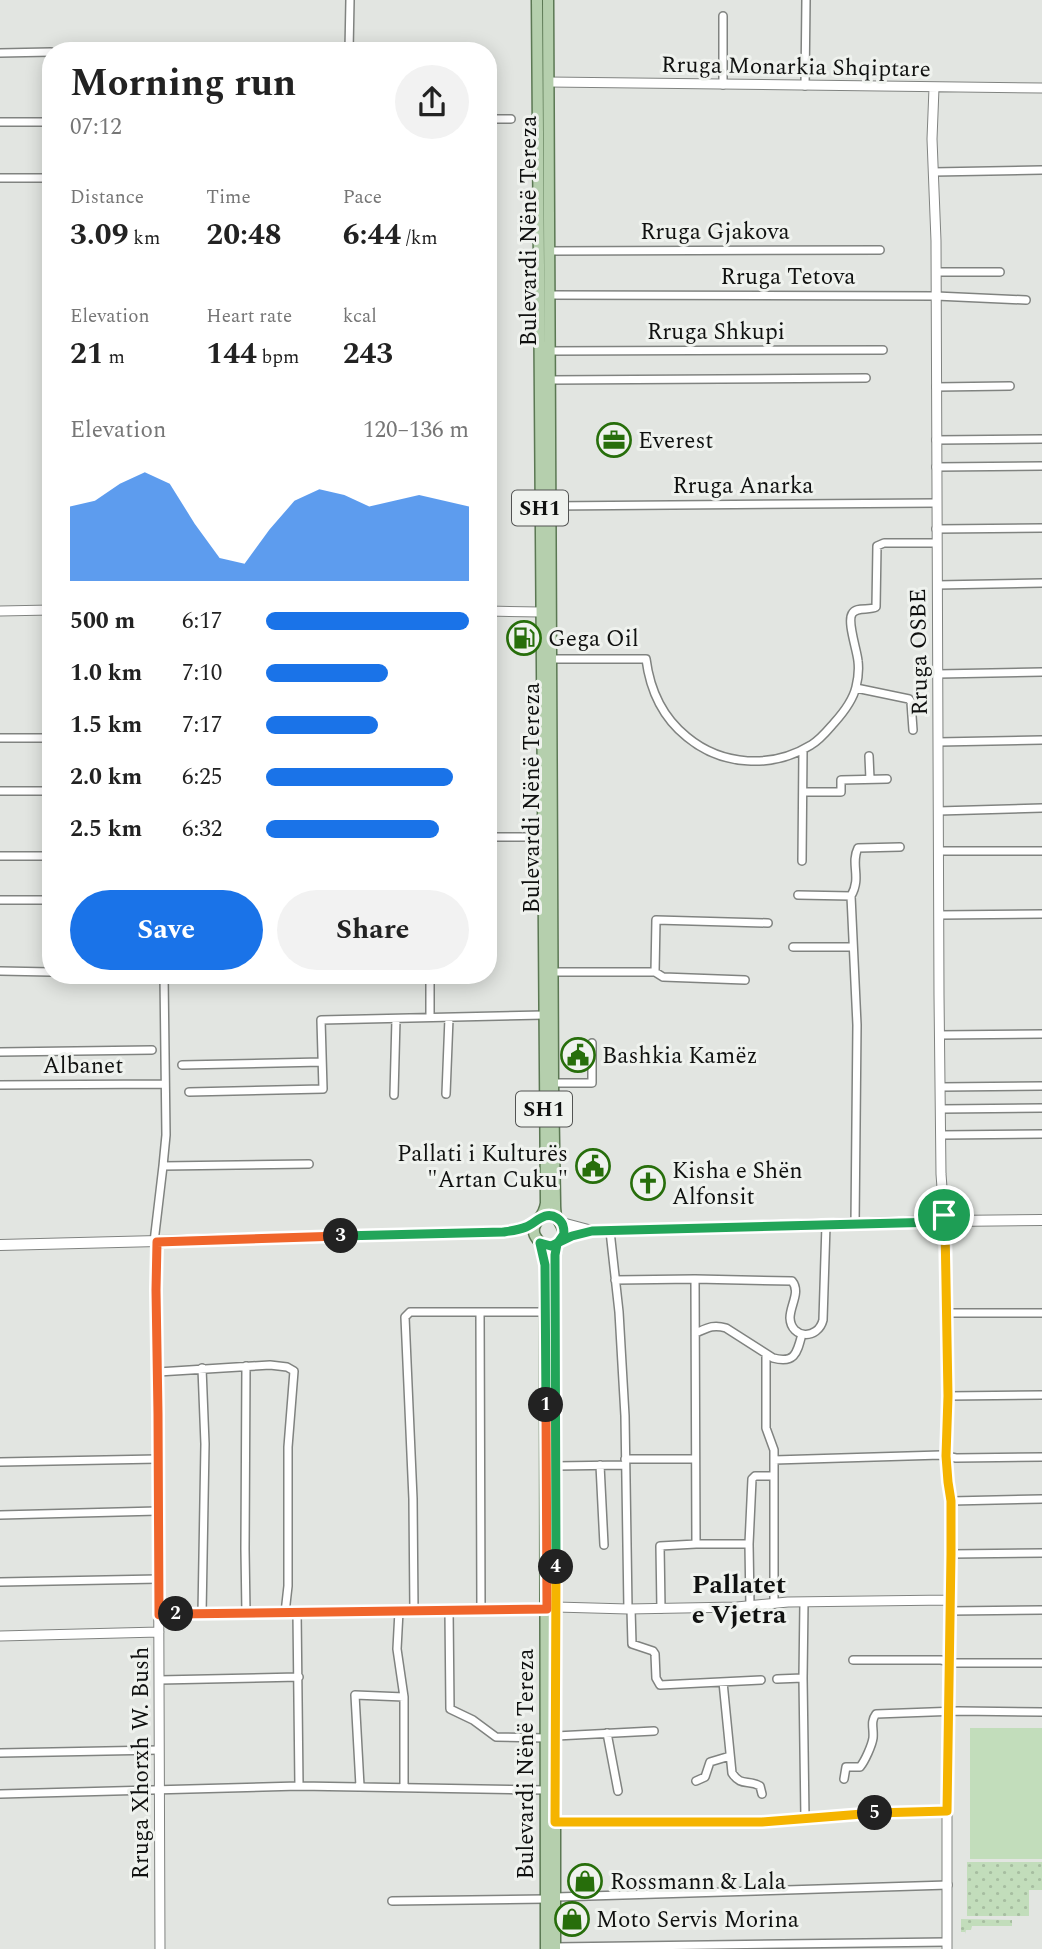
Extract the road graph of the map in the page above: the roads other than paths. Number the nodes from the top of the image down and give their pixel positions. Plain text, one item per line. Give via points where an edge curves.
1 (350, 0) edge
2 (537, 0) edge
3 (548, 0) edge
4 (806, 0) edge
5 (723, 16) dead end
6 (349, 42) edge
7 (42, 52) edge
8 (0, 53) edge
9 (549, 82) junction
10 (723, 85) junction
11 (805, 86) junction
12 (934, 88) junction
13 (1042, 88) edge
14 (497, 119) edge
15 (511, 119) dead end
16 (42, 121) edge
17 (0, 122) edge
18 (1042, 170) edge
19 (933, 172) junction
20 (0, 178) edge
21 (42, 178) edge
22 (880, 250) dead end
23 (549, 251) junction
24 (936, 272) junction
25 (1000, 272) dead end
26 (549, 295) junction
27 (936, 296) junction
28 (1026, 300) dead end
29 (883, 350) dead end
30 (550, 351) junction
31 (866, 378) dead end
32 (549, 380) junction
33 (1010, 386) dead end
34 (936, 387) junction
35 (1042, 439) edge
36 (936, 440) junction
37 (1042, 466) edge
38 (936, 467) junction
39 (936, 503) junction
40 (550, 506) junction
41 (936, 528) junction
42 (1042, 528) edge
43 (936, 543) junction
44 (1042, 583) edge
45 (937, 585) junction
46 (42, 610) edge
47 (0, 611) edge
48 (497, 611) edge
49 (540, 612) junction
50 (551, 659) junction
51 (1042, 672) edge
52 (938, 674) junction
53 (856, 688) junction
54 (913, 730) dead end
55 (0, 737) edge
56 (42, 737) edge
57 (1042, 740) edge
58 (938, 742) junction
59 (803, 750) junction
60 (869, 756) dead end
61 (870, 779) junction
62 (887, 779) dead end
63 (0, 792) edge
64 (42, 792) edge
65 (804, 792) junction
66 (1042, 808) edge
67 (938, 811) junction
68 (497, 837) edge
69 (542, 837) junction
70 (900, 847) dead end
71 (1042, 850) edge
72 (938, 851) junction
73 (0, 856) edge
74 (42, 856) edge
75 (802, 861) dead end
76 (798, 895) dead end
77 (850, 896) junction
78 (0, 900) edge
79 (42, 900) edge
80 (1042, 914) edge
81 (939, 915) junction
82 (768, 923) dead end
83 (793, 947) dead end
84 (853, 947) junction
85 (0, 971) edge
86 (42, 972) edge
87 (552, 972) junction
88 (655, 972) junction
89 (745, 980) dead end
90 (164, 984) edge
91 (430, 984) edge
92 (548, 1015) junction
93 (430, 1017) junction
94 (449, 1018) junction
95 (396, 1019) junction
96 (1042, 1034) edge
97 (939, 1035) junction
98 (592, 1043) dead end
99 (152, 1050) dead end
100 (0, 1052) edge
101 (322, 1062) junction
102 (182, 1065) dead end
103 (553, 1083) junction
104 (165, 1084) junction
105 (0, 1085) edge
106 (1042, 1086) edge
107 (941, 1087) junction
108 (189, 1092) dead end
109 (446, 1094) dead end
110 (394, 1095) dead end
111 (1042, 1108) edge
112 (941, 1109) junction
113 (1042, 1134) edge
114 (941, 1135) junction
115 (309, 1164) dead end
116 (163, 1166) junction
117 (540, 1219) junction
118 (1042, 1220) edge
119 (559, 1221) junction
120 (944, 1221) junction
121 (855, 1224) junction
122 (826, 1225) junction
123 (592, 1231) junction
124 (611, 1231) junction
125 (503, 1232) junction
126 (538, 1241) junction
127 (156, 1242) junction
128 (559, 1242) junction
129 (0, 1244) edge
130 (695, 1279) junction
131 (615, 1280) junction
132 (480, 1312) junction
133 (545, 1312) junction
134 (946, 1313) junction
135 (1042, 1313) edge
136 (696, 1333) junction
137 (807, 1334) junction
138 (766, 1354) junction
139 (246, 1366) junction
140 (202, 1368) junction
141 (158, 1372) junction
142 (1042, 1395) edge
143 (948, 1396) junction
144 (946, 1456) junction
145 (1042, 1457) edge
146 (158, 1459) junction
147 (695, 1459) junction
148 (774, 1460) junction
149 (0, 1462) edge
150 (625, 1462) junction
151 (600, 1465) junction
152 (556, 1466) junction
153 (774, 1476) junction
154 (1042, 1499) edge
155 (951, 1501) junction
156 (158, 1511) junction
157 (0, 1515) edge
158 (749, 1544) junction
159 (604, 1545) dead end
160 (696, 1545) junction
161 (1042, 1553) edge
162 (951, 1554) junction
163 (159, 1579) junction
164 (0, 1582) edge
165 (804, 1602) junction
166 (774, 1604) junction
167 (949, 1605) junction
168 (750, 1606) junction
169 (551, 1608) junction
170 (629, 1609) junction
171 (662, 1609) junction
172 (449, 1610) junction
173 (481, 1610) junction
174 (1042, 1610) edge
175 (399, 1611) junction
176 (414, 1611) junction
177 (297, 1612) junction
178 (246, 1613) junction
179 (285, 1613) junction
180 (202, 1614) junction
181 (159, 1615) junction
182 (159, 1633) junction
183 (0, 1636) edge
184 (853, 1660) dead end
185 (948, 1662) junction
186 (1042, 1662) edge
187 (299, 1677) junction
188 (803, 1678) junction
189 (777, 1679) dead end
190 (159, 1680) junction
191 (761, 1680) dead end
192 (723, 1682) junction
193 (404, 1697) junction
194 (948, 1712) junction
195 (1042, 1712) edge
196 (654, 1731) dead end
197 (607, 1733) junction
198 (551, 1737) junction
199 (159, 1750) junction
200 (0, 1753) edge
201 (730, 1756) junction
202 (844, 1779) dead end
203 (696, 1781) dead end
204 (299, 1786) junction
205 (360, 1786) junction
206 (404, 1787) junction
207 (159, 1790) junction
208 (546, 1790) junction
209 (618, 1791) dead end
210 (0, 1794) edge
211 (762, 1794) dead end
212 (947, 1811) junction
213 (805, 1818) junction
214 (555, 1822) junction
215 (948, 1885) junction
216 (551, 1898) junction
217 (392, 1902) dead end
218 (947, 1946) edge
219 (552, 1948) edge
220 (160, 1949) edge

1 - 6 street
2 - 49 main road, Bulevardi Nënë Tereza / SH1
3 - 9 main road, Bulevardi Nënë Tereza / SH1
4 - 11 street
5 - 10 street
7 - 8 street
9 - 10 street, Rruga Monarkia Shqiptare
9 - 23 main road, Bulevardi Nënë Tereza / SH1
10 - 11 street, Rruga Monarkia Shqiptare
11 - 12 street, Rruga Monarkia Shqiptare
12 - 13 street, Rruga Monarkia Shqiptare
12 - 19 street, Rruga OSBE
14 - 15 street
16 - 17 street
18 - 19 street
19 - 24 street, Rruga OSBE
20 - 21 street
22 - 23 street, Rruga Gjakova
23 - 26 main road, Bulevardi Nënë Tereza / SH1
24 - 25 street
24 - 27 street, Rruga OSBE
26 - 27 street, Rruga Tetova
26 - 30 main road, Bulevardi Nënë Tereza / SH1
27 - 28 street, Rruga Tetova
27 - 34 street, Rruga OSBE
29 - 30 street, Rruga Shkupi
30 - 32 main road, Bulevardi Nënë Tereza / SH1
31 - 32 street
32 - 40 main road, Bulevardi Nënë Tereza / SH1
33 - 34 street
34 - 36 street, Rruga OSBE
35 - 36 street
36 - 38 street, Rruga OSBE
37 - 38 street
38 - 39 street, Rruga OSBE
39 - 40 street, Rruga Anarka
39 - 41 street, Rruga OSBE
40 - 50 main road, Bulevardi Nënë Tereza / SH1
41 - 42 street
41 - 43 street, Rruga OSBE
43 - 45 street, Rruga OSBE
43 - 53 street via 877,546 876,607 855,610 850,620 859,662
44 - 45 street
45 - 52 street, Rruga OSBE
46 - 47 street
48 - 49 street
49 - 69 main road, Bulevardi Nënë Tereza / SH1
50 - 59 street via 646,659 660,707 681,732 717,755 761,761
50 - 87 main road, Bulevardi Nënë Tereza / SH1
51 - 52 street
52 - 58 street, Rruga OSBE
53 - 54 street via 909,699
53 - 59 street via 837,720
55 - 56 street
57 - 58 street
58 - 67 street, Rruga OSBE
59 - 65 street
60 - 61 street
61 - 62 street
61 - 65 street via 841,780 841,792
63 - 64 street
65 - 75 street
66 - 67 street
67 - 72 street, Rruga OSBE
68 - 69 street
69 - 92 main road, Bulevardi Nënë Tereza / SH1
70 - 77 street via 858,848 856,884
71 - 72 street
72 - 81 street, Rruga OSBE
73 - 74 street
76 - 77 street
77 - 84 street
78 - 79 street
80 - 81 street
81 - 97 street, Rruga OSBE
82 - 88 street via 656,920
83 - 84 street
84 - 121 street
85 - 86 street
87 - 88 street
87 - 92 main road, Bulevardi Nënë Tereza / SH1
88 - 89 street via 663,977
90 - 104 street
91 - 93 street
92 - 94 street
92 - 103 main road, Bulevardi Nënë Tereza / SH1
92 - 117 main road, Bulevardi Nënë Tereza / SH1 via 546,1203
93 - 94 street
93 - 95 street
94 - 109 street
95 - 101 street via 321,1020
95 - 110 street
96 - 97 street
97 - 107 street, Rruga OSBE
98 - 103 street via 592,1083
99 - 100 street
101 - 102 street
101 - 108 street via 320,1090
103 - 119 main road, Bulevardi Nënë Tereza / SH1
104 - 105 street, Albanet
104 - 116 street
106 - 107 street
107 - 112 street, Rruga OSBE
111 - 112 street
112 - 114 street, Rruga OSBE
113 - 114 street
114 - 120 street, Rruga OSBE
115 - 116 street
116 - 127 street
117 - 119 main road via 551,1216
117 - 125 main road
117 - 126 main road, Bulevardi Nënë Tereza / SH1 via 534,1229
118 - 120 main road
119 - 123 main road
119 - 128 main road, Bulevardi Nënë Tereza / SH1 via 564,1231
120 - 121 main road
120 - 134 street, Rruga OSBE
121 - 122 main road
122 - 124 main road
122 - 137 street via 823,1320 819,1329
123 - 124 main road
123 - 128 main road
124 - 131 street
125 - 126 main road
125 - 127 main road
126 - 128 main road via 548,1246
126 - 133 main road, Bulevardi Nënë Tereza / SH1 via 545,1265
127 - 129 main road
127 - 141 street, Rruga Xhorxh W. Bush
128 - 152 main road, Bulevardi Nënë Tereza / SH1 via 555,1255
130 - 131 street
130 - 136 street
130 - 137 street via 792,1281 796,1290 791,1323 796,1331
131 - 150 street
132 - 133 street
132 - 173 street
132 - 176 street via 410,1312 405,1317
133 - 169 main road, Bulevardi Nënë Tereza / SH1
134 - 135 street
134 - 143 street, Rruga OSBE
136 - 138 street via 718,1325
136 - 147 street
137 - 138 street via 793,1357 780,1360
138 - 148 street via 766,1428
139 - 140 street
139 - 178 street
139 - 179 street via 294,1370
140 - 141 street
140 - 180 street
141 - 146 street, Rruga Xhorxh W. Bush
142 - 143 street
143 - 144 street, Rruga OSBE
144 - 145 street
144 - 148 street
144 - 155 street, Rruga OSBE
146 - 149 street
146 - 156 street, Rruga Xhorxh W. Bush
147 - 150 street
147 - 160 street
148 - 153 street
150 - 151 street
150 - 170 street
151 - 152 street
151 - 159 street
152 - 169 main road, Bulevardi Nënë Tereza / SH1
153 - 158 street via 752,1479
153 - 166 street
154 - 155 street
155 - 162 street, Rruga OSBE
156 - 157 street
156 - 163 street, Rruga Xhorxh W. Bush
158 - 160 street
158 - 168 street
160 - 171 street via 660,1546
161 - 162 street
162 - 167 street, Rruga OSBE
163 - 164 street
163 - 181 street, Rruga Xhorxh W. Bush
165 - 166 street
165 - 167 street
165 - 188 street
166 - 168 street
167 - 174 street
167 - 185 street, Rruga OSBE
168 - 171 street
169 - 170 street
169 - 173 street
169 - 198 main road, Bulevardi Nënë Tereza / SH1
170 - 171 street
170 - 192 street via 632,1644 653,1651 660,1685
172 - 173 street
172 - 176 street
172 - 198 street via 450,1709 494,1736
175 - 176 street
175 - 177 street
175 - 193 street via 397,1649
177 - 179 street
177 - 187 street
178 - 179 street
178 - 180 street
180 - 181 street
181 - 182 street, Rruga Xhorxh W. Bush
182 - 183 street
182 - 190 street, Rruga Xhorxh W. Bush
184 - 185 street
185 - 186 street
185 - 194 street, Rruga OSBE
187 - 190 street
187 - 204 street
188 - 189 street
188 - 213 street
190 - 199 street, Rruga Xhorxh W. Bush
191 - 192 street
192 - 201 street
193 - 205 street via 355,1695
193 - 206 street
194 - 195 street
194 - 202 street via 874,1715 873,1740 865,1761 860,1767 846,1767
194 - 212 street, Rruga OSBE
196 - 197 street
197 - 198 street
197 - 209 street
198 - 208 main road, Bulevardi Nënë Tereza / SH1
198 - 214 main road, Bulevardi Nënë Tereza / SH1
199 - 200 street
199 - 207 street, Rruga Xhorxh W. Bush
201 - 203 street via 710,1762 705,1777
201 - 211 street via 735,1777 743,1783 757,1783
204 - 205 street
204 - 207 street
205 - 206 street
206 - 208 street
207 - 210 street
207 - 220 street, Rruga Xhorxh W. Bush
208 - 216 main road, Bulevardi Nënë Tereza / SH1
212 - 213 street
212 - 215 street, Rruga OSBE
213 - 214 street
214 - 216 main road, Bulevardi Nënë Tereza / SH1
215 - 216 street
215 - 218 street, Rruga OSBE
216 - 217 street
216 - 219 main road, Bulevardi Nënë Tereza / SH1
218 - 219 street

